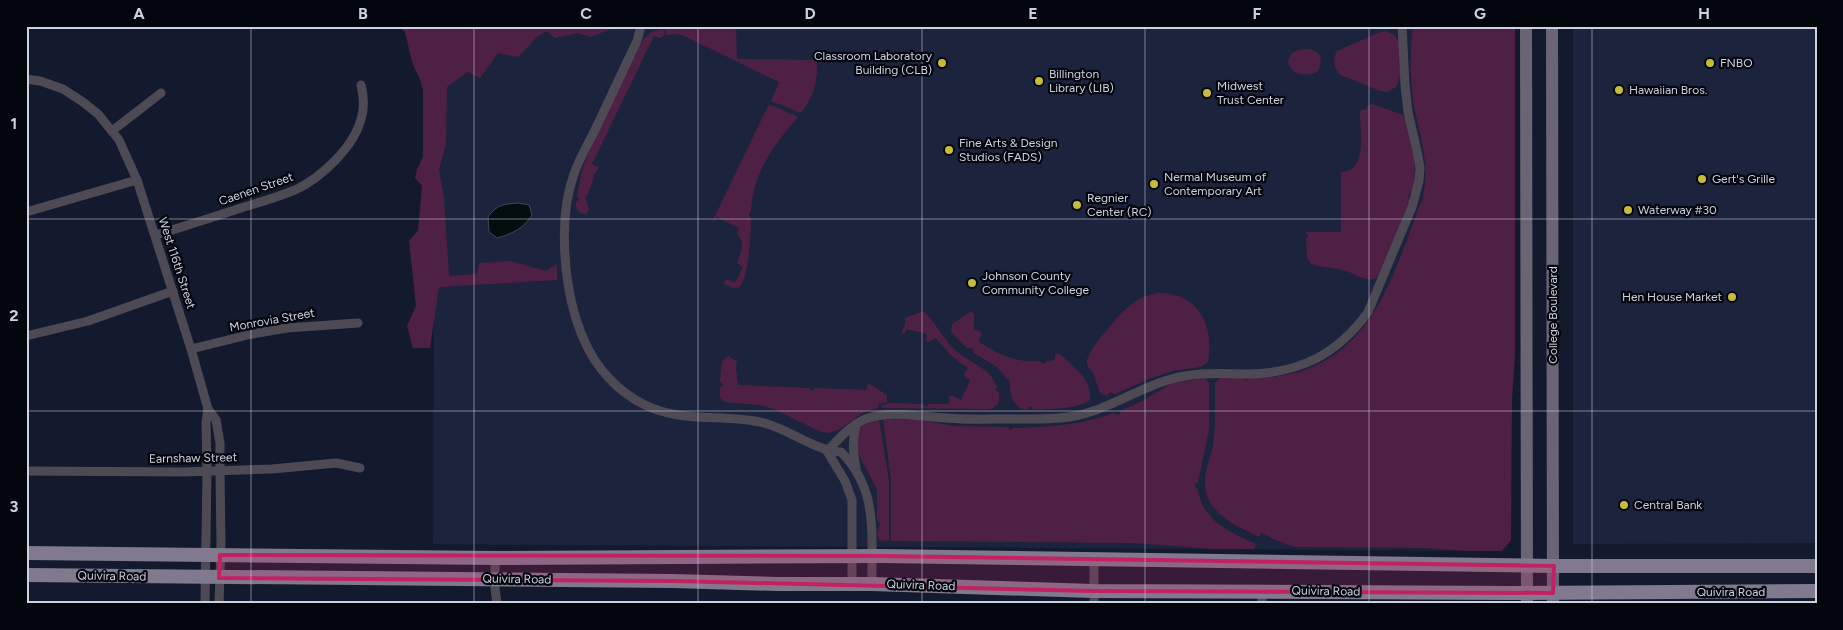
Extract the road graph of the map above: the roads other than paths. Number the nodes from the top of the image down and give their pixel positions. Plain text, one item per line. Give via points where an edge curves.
1 (641, 26) edge
2 (1402, 26) edge
3 (1407, 26) edge
4 (1526, 26) edge
5 (1552, 26) edge
6 (1404, 44) junction
7 (26, 79) edge
8 (361, 85) dead end
9 (161, 93) dead end
10 (112, 131) junction
11 (137, 180) junction
12 (26, 212) edge
13 (156, 235) junction
14 (173, 291) junction
15 (358, 323) dead end
16 (26, 336) edge
17 (191, 349) junction
18 (208, 409) junction
19 (856, 424) junction
20 (827, 451) junction
21 (360, 468) dead end
22 (220, 470) junction
23 (26, 471) edge
24 (207, 471) junction
25 (857, 472) junction
26 (26, 553) edge
27 (213, 555) junction
28 (852, 556) junction
29 (872, 556) junction
30 (495, 558) junction
31 (1094, 558) junction
32 (1526, 565) junction
33 (1554, 566) junction
34 (1817, 566) edge
35 (26, 575) edge
36 (212, 578) junction
37 (495, 579) junction
38 (852, 584) junction
39 (872, 584) junction
40 (1817, 591) edge
41 (1094, 597) edge
42 (1262, 597) edge
43 (1527, 598) edge
44 (1553, 598) edge
45 (205, 604) edge
46 (219, 604) edge
47 (497, 604) edge

1 - 20 street via 637,41 574,173 567,199 564,224 566,257 570,289 584,340 610,379 645,405 687,418 742,419 762,423
2 - 6 street
3 - 6 street
4 - 32 main road
5 - 33 main road, College Boulevard
6 - 19 street via 1408,112 1420,168 1416,194 1368,312 1331,350 1293,368 1273,372 1212,373 1168,379 1077,416 978,419 880,415
7 - 10 street, West 116th Street via 63,89 98,114
8 - 13 street, Caenen Street via 363,112 356,131 330,166 313,180 295,190
9 - 10 street
10 - 11 street, West 116th Street via 126,151
11 - 12 street
11 - 13 street, West 116th Street
13 - 14 street, West 116th Street
14 - 16 street via 88,321
14 - 17 street, West 116th Street
15 - 17 street, Monrovia Street via 287,328
17 - 18 street, West 116th Street
18 - 22 street, West 116th Street via 216,420
18 - 24 street, West 116th Street
19 - 20 street
19 - 25 street via 852,447
20 - 25 street via 841,452
20 - 28 street via 852,500
21 - 22 street, Earnshaw Street via 336,463
22 - 24 street, Earnshaw Street
22 - 27 street, West 116th Street
23 - 24 street, Earnshaw Street
24 - 27 street, West 116th Street
25 - 29 street via 870,505
26 - 27 main road, Quivira Road
27 - 30 main road, Quivira Road
27 - 36 street, West 116th Street
27 - 36 street, West 116th Street
28 - 29 main road, Quivira Road
28 - 30 main road, Quivira Road
28 - 38 street
29 - 31 main road, Quivira Road
29 - 39 street
30 - 37 street
31 - 32 main road, Quivira Road
31 - 41 street
32 - 33 main road, Quivira Road
32 - 43 main road
33 - 34 main road, Quivira Road
33 - 44 main road, College Boulevard
35 - 36 main road, Quivira Road
36 - 37 main road, Quivira Road
36 - 45 street, West 116th Street
36 - 46 street, West 116th Street
37 - 38 main road, Quivira Road
37 - 47 street
38 - 39 main road, Quivira Road
39 - 41 main road, Quivira Road
40 - 44 main road, Quivira Road
41 - 42 main road, Quivira Road
42 - 43 main road, Quivira Road
43 - 44 main road, Quivira Road

